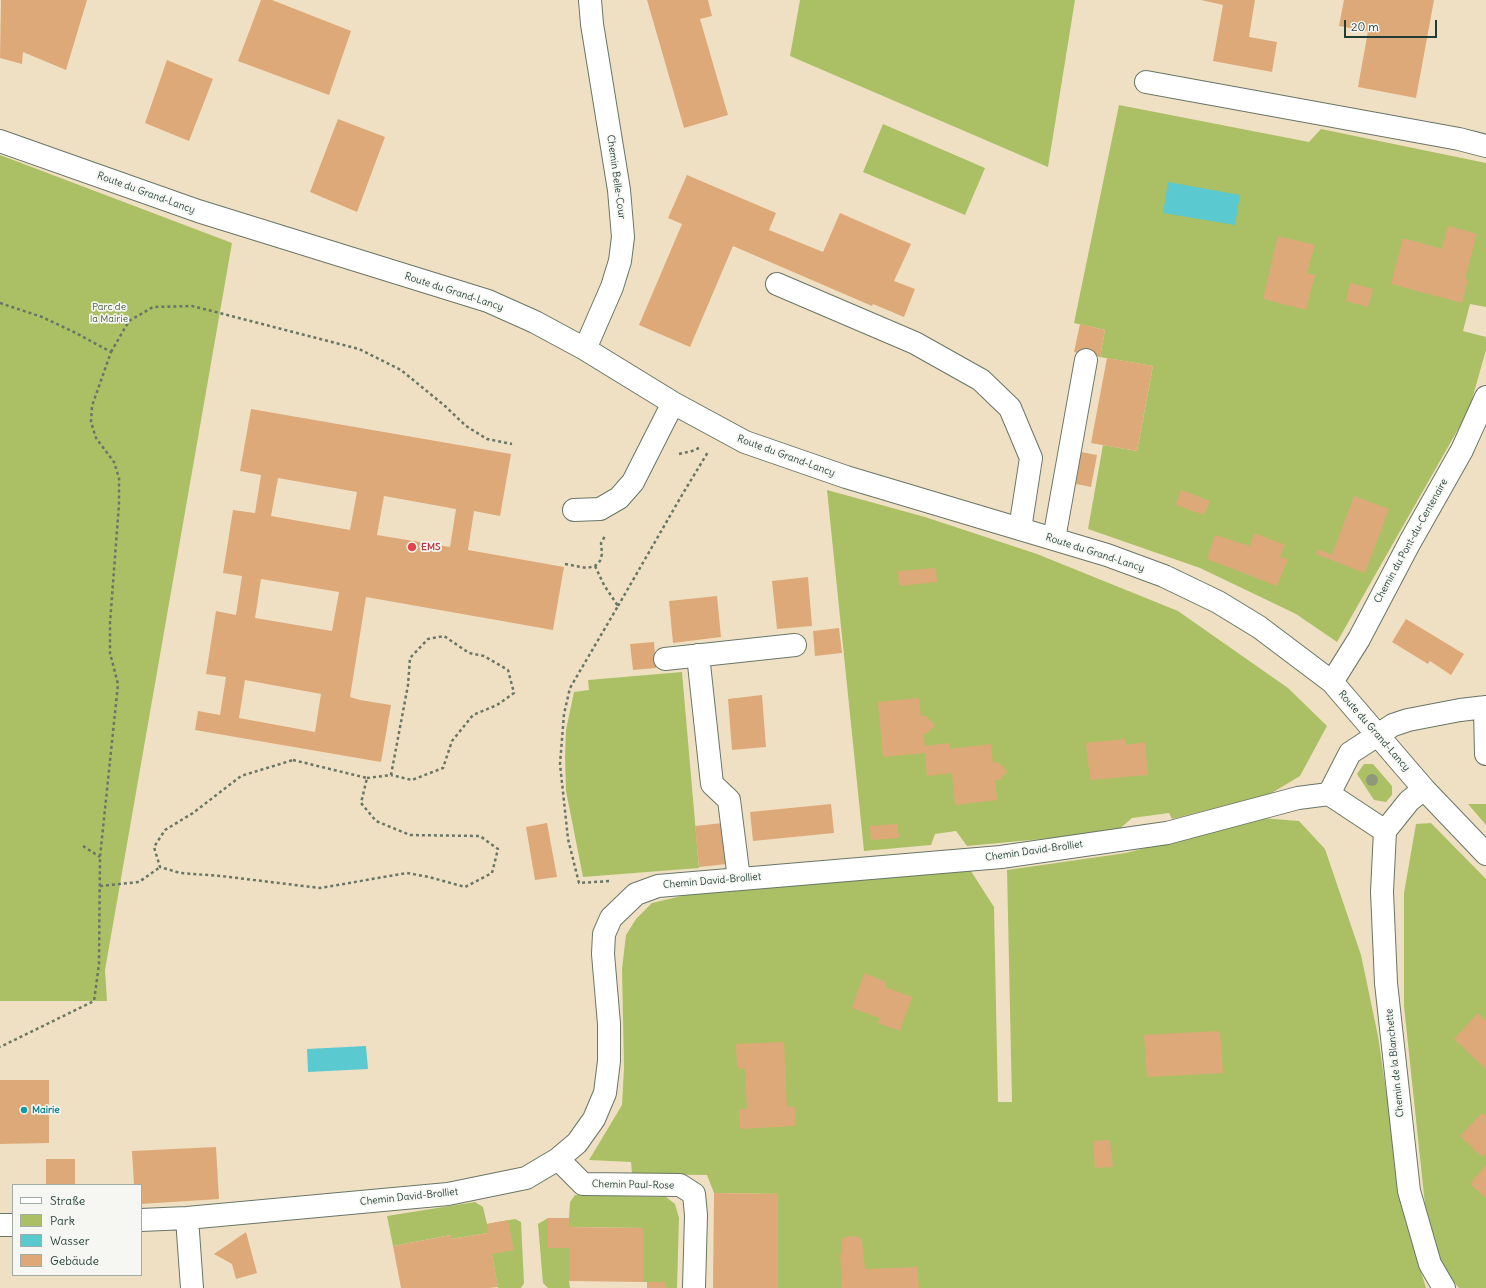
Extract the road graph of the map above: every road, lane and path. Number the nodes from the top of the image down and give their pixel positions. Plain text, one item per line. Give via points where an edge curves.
1 (590, 0) edge
2 (1146, 82) dead end
3 (0, 141) edge
4 (1486, 146) edge
5 (777, 284) dead end
6 (0, 303) edge
7 (585, 349) junction
8 (111, 352) junction
9 (1086, 360) dead end
10 (1486, 397) edge
11 (673, 403) junction
12 (512, 444) dead end
13 (711, 447) dead end
14 (574, 510) dead end
15 (1020, 529) junction
16 (1054, 539) junction
17 (595, 566) dead end
18 (618, 606) junction
19 (795, 645) dead end
20 (698, 655) junction
21 (665, 659) dead end
22 (1332, 682) junction
23 (1486, 707) edge
24 (1377, 735) junction
25 (1486, 754) edge
26 (391, 775) junction
27 (367, 778) junction
28 (1424, 789) junction
29 (1329, 794) junction
30 (1385, 831) junction
31 (83, 846) dead end
32 (1486, 854) edge
33 (100, 857) junction
34 (160, 868) junction
35 (739, 879) junction
36 (100, 886) junction
37 (636, 894) junction
38 (0, 1047) edge
39 (558, 1159) junction
40 (187, 1218) junction
41 (142, 1220) edge
42 (0, 1225) edge
43 (12, 1225) edge
44 (192, 1288) edge
45 (694, 1288) edge
46 (1444, 1288) edge

1 - 7 street, Chemin Belle-Cour via 619,190 623,237 620,261 612,287
2 - 4 street
3 - 7 street, Route du Grand-Lancy via 198,211 488,301 535,322
5 - 15 street via 915,343 981,380 1010,408 1031,458
6 - 8 path via 42,317
7 - 11 street, Route du Grand-Lancy
8 - 12 path via 129,321 153,307 192,306 359,349 401,370 466,426 488,439
8 - 33 path via 92,406 91,422 96,438 114,462 119,478 110,623 110,653 118,684
9 - 16 street
10 - 22 street, Chemin du Pont-du-Centenaire via 1462,450 1359,638
11 - 14 street via 633,482 619,498 600,509
11 - 15 street, Route du Grand-Lancy via 745,442 782,456
13 - 18 path
15 - 16 street, Route du Grand-Lancy
16 - 22 street, Route du Grand-Lancy via 1164,576 1218,602 1260,627
17 - 18 path
18 - 37 path via 570,688 564,714 560,764 568,839 579,883 633,879
19 - 20 street
20 - 21 street
20 - 35 street via 712,784 730,800
22 - 24 street, Route du Grand-Lancy
23 - 24 street via 1408,720 1393,725
23 - 25 street
24 - 28 street, Route du Grand-Lancy
24 - 29 street via 1350,753
26 - 26 path via 408,685 410,658 428,639 444,636 469,653 484,656 508,670 514,693 497,705 473,715 452,740 443,768 412,780
26 - 27 path
27 - 34 path via 293,760 242,776 193,813 165,830 154,847
27 - 34 path via 361,803 376,821 410,835 480,836 498,849 492,873 465,887 407,873 320,888 180,873
28 - 30 street via 1409,801
28 - 32 street, Route du Grand-Lancy
29 - 30 street
29 - 35 street, Chemin David-Brolliet via 1298,798 1168,833 1000,857
30 - 46 street, Chemin de la Blanchette via 1382,892 1386,983 1408,1191 1430,1264
31 - 33 path
33 - 36 path
34 - 36 path via 139,882
35 - 37 street, Chemin David-Brolliet via 658,886
36 - 38 path via 99,964 94,1001
37 - 39 street, Chemin David-Brolliet via 611,918 604,934 603,954 609,1024 609,1061 605,1093 594,1119 577,1143
39 - 40 street, Chemin David-Brolliet via 526,1178 448,1194
39 - 45 street, Chemin Paul-Rose via 583,1184 680,1186 694,1194
40 - 41 street, Chemin David-Brolliet
40 - 44 street
42 - 43 street

